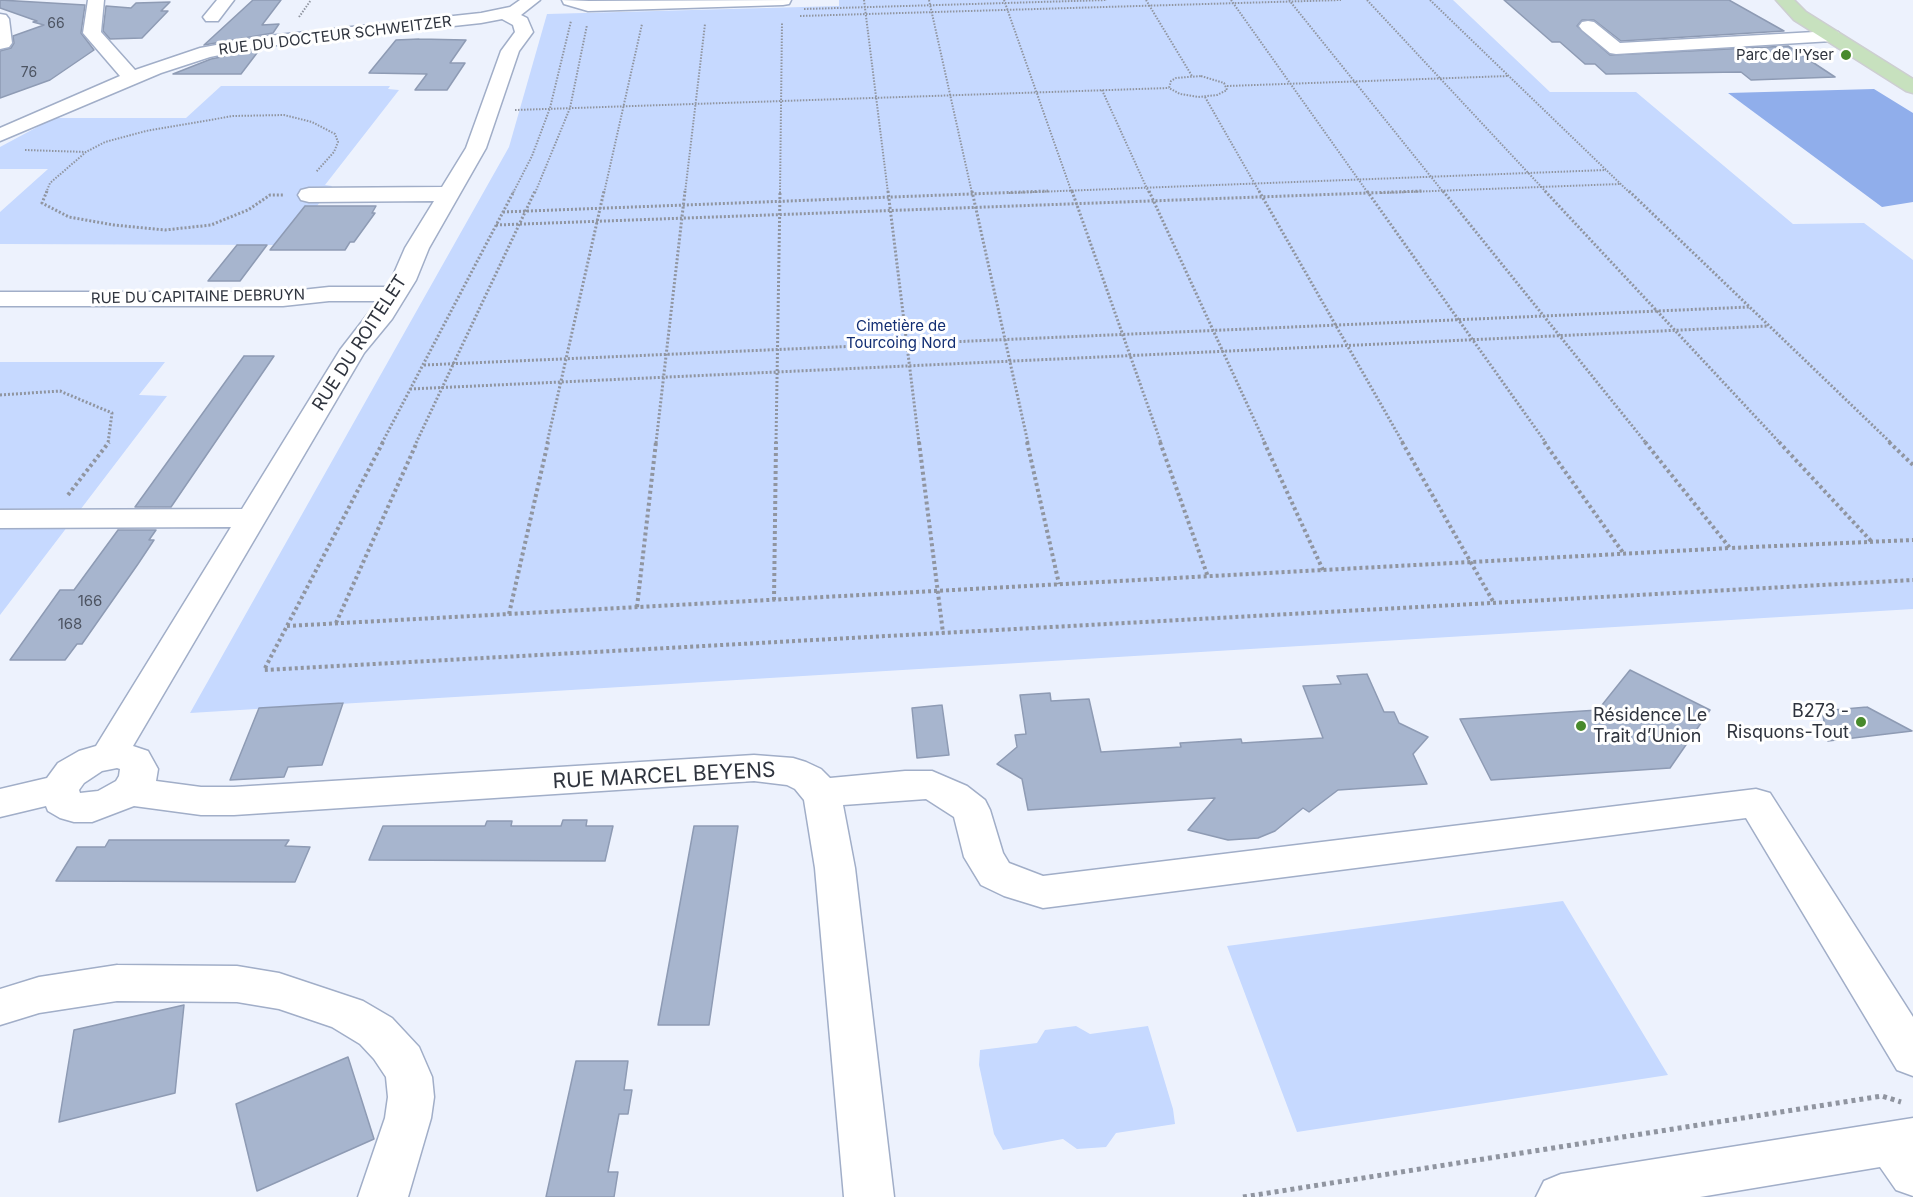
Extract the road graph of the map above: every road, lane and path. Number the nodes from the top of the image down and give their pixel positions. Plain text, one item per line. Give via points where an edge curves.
1 (96, 0) edge
2 (226, 0) edge
3 (532, 0) edge
4 (864, 0) edge
5 (928, 0) edge
6 (1107, 0) edge
7 (1146, 0) edge
8 (1341, 0) edge
9 (1367, 0) edge
10 (1430, 0) edge
11 (1784, 0) edge
12 (1068, 1) edge
13 (1290, 1) edge
14 (1004, 2) edge
15 (1232, 2) edge
16 (930, 5) junction
17 (1149, 6) junction
18 (865, 7) junction
19 (571, 8) edge
20 (787, 8) edge
21 (1007, 10) junction
22 (931, 12) junction
23 (506, 14) junction
24 (866, 14) junction
25 (212, 16) dead end
26 (794, 16) dead end
27 (706, 18) dead end
28 (0, 19) edge
29 (643, 20) dead end
30 (571, 22) junction
31 (1588, 26) dead end
32 (1832, 36) junction
33 (0, 44) edge
34 (1192, 76) junction
35 (1508, 76) junction
36 (132, 78) junction
37 (1440, 78) junction
38 (1354, 81) junction
39 (1290, 84) junction
40 (1227, 86) junction
41 (1913, 87) edge
42 (1169, 88) junction
43 (1102, 90) junction
44 (1036, 92) junction
45 (950, 95) junction
46 (1205, 97) junction
47 (875, 98) junction
48 (781, 101) junction
49 (694, 104) junction
50 (624, 106) junction
51 (550, 108) junction
52 (570, 108) junction
53 (490, 111) junction
54 (0, 135) edge
55 (21, 150) dead end
56 (86, 153) junction
57 (1606, 170) junction
58 (1528, 173) junction
59 (1431, 177) junction
60 (1358, 179) junction
61 (1255, 183) junction
62 (1620, 184) junction
63 (1541, 187) junction
64 (1147, 188) junction
65 (1071, 190) junction
66 (1442, 190) junction
67 (1368, 193) junction
68 (449, 194) junction
69 (972, 194) junction
70 (303, 195) junction
71 (887, 197) junction
72 (1262, 197) junction
73 (780, 201) junction
74 (1153, 201) junction
75 (1076, 204) junction
76 (682, 205) junction
77 (601, 208) junction
78 (975, 208) junction
79 (527, 211) junction
80 (889, 211) junction
81 (503, 212) junction
82 (780, 215) junction
83 (681, 219) junction
84 (598, 222) junction
85 (521, 224) junction
86 (496, 225) junction
87 (395, 294) junction
88 (0, 299) edge
89 (1749, 307) junction
90 (1657, 311) junction
91 (1544, 316) junction
92 (1458, 320) junction
93 (1336, 325) junction
94 (1768, 326) junction
95 (1213, 331) junction
96 (1675, 331) junction
97 (1122, 335) junction
98 (1559, 336) junction
99 (1004, 340) junction
100 (1472, 340) junction
101 (906, 344) junction
102 (1347, 346) junction
103 (777, 350) junction
104 (1223, 352) junction
105 (665, 355) junction
106 (1130, 356) junction
107 (567, 359) junction
108 (1009, 362) junction
109 (452, 364) junction
110 (423, 365) junction
111 (909, 366) junction
112 (777, 372) junction
113 (663, 378) junction
114 (561, 382) junction
115 (443, 387) junction
116 (410, 389) junction
117 (0, 395) edge
118 (1913, 465) edge
119 (252, 518) junction
120 (0, 519) edge
121 (49, 519) junction
122 (1913, 540) edge
123 (1871, 542) junction
124 (1730, 548) junction
125 (1624, 554) junction
126 (1471, 562) junction
127 (1323, 570) junction
128 (1208, 577) junction
129 (1913, 580) edge
130 (1059, 585) junction
131 (938, 591) junction
132 (774, 600) junction
133 (1494, 603) junction
134 (637, 607) junction
135 (509, 614) junction
136 (336, 623) junction
137 (287, 626) junction
138 (943, 633) junction
139 (109, 756) junction
140 (60, 789) junction
141 (129, 790) junction
142 (819, 793) junction
143 (0, 803) edge
144 (0, 1007) edge
145 (1913, 1056) edge
146 (1907, 1140) edge
147 (383, 1197) edge
148 (869, 1197) edge
149 (1244, 1197) edge
150 (1562, 1197) edge

1 - 36 street via 92,33
2 - 25 street
3 - 23 street
4 - 18 path
5 - 16 path
6 - 12 path
7 - 17 path
8 - 13 path
9 - 37 path
10 - 35 path
11 - 32 main road via 1800,16
12 - 14 path
13 - 15 path
13 - 38 path
14 - 16 path
14 - 21 path
15 - 17 path
15 - 39 path
16 - 18 path
16 - 22 path
17 - 21 path
17 - 34 path
18 - 20 path
18 - 24 path
19 - 20 street
19 - 30 path
20 - 48 path
21 - 22 path
21 - 44 path
22 - 24 path
22 - 45 path
23 - 36 street, RUE DU DOCTEUR SCHWEITZER via 239,45 185,58
23 - 53 street, RUE DU ROITELET via 521,22 524,32 510,51
24 - 26 path
24 - 47 path
27 - 49 path
28 - 33 street
29 - 50 path
30 - 51 path
30 - 52 path via 588,22
31 - 32 street via 1616,49
32 - 41 main road
34 - 40 path via 1210,78
34 - 42 path via 1176,78
35 - 37 path
35 - 57 path
36 - 54 street, RUE DU DOCTEUR SCHWEITZER
37 - 38 path
37 - 58 path
38 - 39 path
38 - 59 path
39 - 40 path
39 - 60 path
40 - 46 path via 1223,93
42 - 43 path
42 - 46 path via 1180,94
43 - 44 path
43 - 64 path
44 - 45 path
44 - 65 path
45 - 47 path
45 - 69 path
46 - 61 path
47 - 48 path
47 - 71 path
48 - 49 path
48 - 73 path
49 - 50 path
49 - 76 path
50 - 52 path
50 - 77 path
51 - 52 path
51 - 53 path
51 - 81 path via 532,156
52 - 79 path
53 - 68 street, RUE DU ROITELET via 476,148
55 - 56 path
56 - 70 path via 120,137 206,119 267,114 299,118 324,126 335,134 338,142
56 - 70 path via 50,183 42,203 69,217 165,230 211,225 240,214 270,195
57 - 58 path
57 - 62 path
58 - 59 path
58 - 63 path
59 - 60 path
59 - 66 path
60 - 61 path
60 - 67 path
61 - 64 path
61 - 72 path
62 - 63 path
62 - 89 path
63 - 66 path
63 - 90 path
64 - 65 path
64 - 74 path
65 - 69 path
65 - 75 path
66 - 67 path
66 - 91 path
67 - 72 path
67 - 92 path
68 - 70 street
68 - 87 street, RUE DU ROITELET
69 - 71 path
69 - 78 path
71 - 73 path
71 - 80 path
72 - 74 path
72 - 93 path
73 - 76 path
73 - 82 path
74 - 75 path
74 - 95 path
75 - 78 path
75 - 97 path
76 - 77 path
76 - 83 path
77 - 79 path
77 - 84 path
78 - 80 path
78 - 99 path
79 - 81 path
79 - 85 path
80 - 82 path
80 - 101 path
81 - 86 path
82 - 83 path
82 - 103 path
83 - 84 path
83 - 105 path
84 - 85 path
84 - 107 path
85 - 86 path
85 - 109 path
86 - 110 path
87 - 88 street, RUE DU CAPITAINE DEBRUYN
87 - 119 street, RUE DU ROITELET via 377,323 352,351
89 - 90 path
89 - 94 path
90 - 91 path
90 - 96 path
91 - 92 path
91 - 98 path
92 - 93 path
92 - 100 path
93 - 95 path
93 - 102 path
94 - 96 path
94 - 118 path
95 - 97 path
95 - 104 path
96 - 98 path
96 - 123 path
97 - 99 path
97 - 106 path
98 - 100 path
98 - 124 path
99 - 101 path
99 - 108 path
100 - 102 path
100 - 125 path
101 - 103 path
101 - 111 path
102 - 104 path
102 - 126 path
103 - 105 path
103 - 112 path
104 - 106 path
104 - 127 path
105 - 107 path
105 - 113 path
106 - 108 path
106 - 128 path
107 - 109 path
107 - 114 path
108 - 111 path
108 - 130 path
109 - 110 path
109 - 115 path
110 - 116 path
111 - 112 path
111 - 131 path
112 - 113 path
112 - 132 path
113 - 114 path
113 - 134 path
114 - 115 path
114 - 135 path
115 - 116 path
115 - 136 path
116 - 137 path
117 - 121 path via 60,392 112,413 109,442
119 - 121 street
119 - 139 street, RUE DU ROITELET
120 - 121 street
122 - 123 path
123 - 124 path
124 - 125 path
125 - 126 path
126 - 127 path
126 - 133 path
127 - 128 path
128 - 130 path
129 - 133 path
130 - 131 path
131 - 132 path
131 - 138 path
132 - 134 path
133 - 138 path
134 - 135 path
135 - 136 path
136 - 137 path
137 - 138 path via 264,670
139 - 140 street via 77,768 65,778
139 - 141 street via 124,756 138,764 138,779
140 - 141 street via 62,801 74,808 102,805
140 - 143 street
141 - 142 street, RUE MARCEL BEYENS via 201,801 234,801 754,768 793,772 808,779
142 - 145 street via 932,785 971,810 984,856 995,874 1043,892 1756,803
142 - 148 street via 835,868
144 - 147 street via 93,985 237,984 279,991 348,1014 390,1045 403,1061 409,1077 408,1118
146 - 149 path via 1882,1096
146 - 150 street

